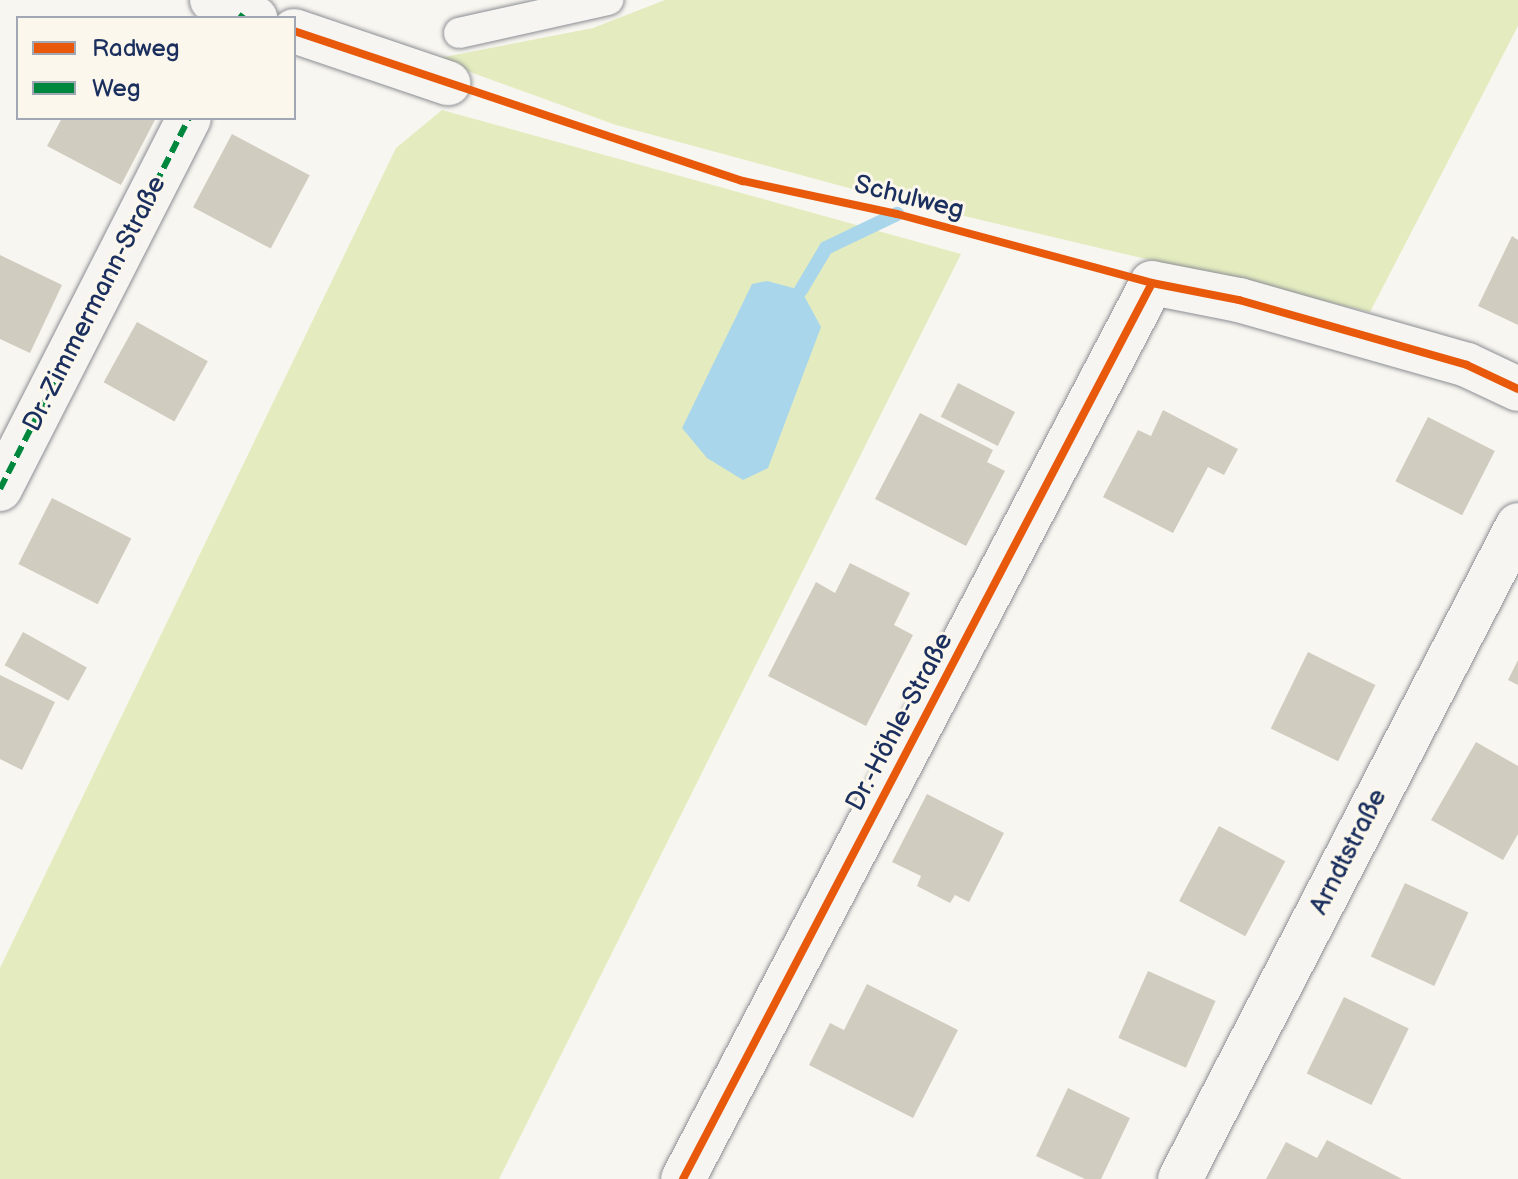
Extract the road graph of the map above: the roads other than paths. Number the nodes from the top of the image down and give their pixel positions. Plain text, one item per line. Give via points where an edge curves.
1 (602, 1) edge
2 (296, 32) edge
3 (459, 33) dead end
4 (448, 83) road end
5 (188, 120) edge
6 (1518, 389) edge
7 (0, 489) edge
8 (1518, 525) edge
9 (683, 1179) edge
10 (1180, 1179) edge

1 - 3 lane
2 - 4 street
5 - 7 street, Dr.-Zimmermann-Straße
6 - 9 street, Dr.-Höhle-Straße via 1467,365 1239,300 1152,283
8 - 10 street, Arndtstraße

